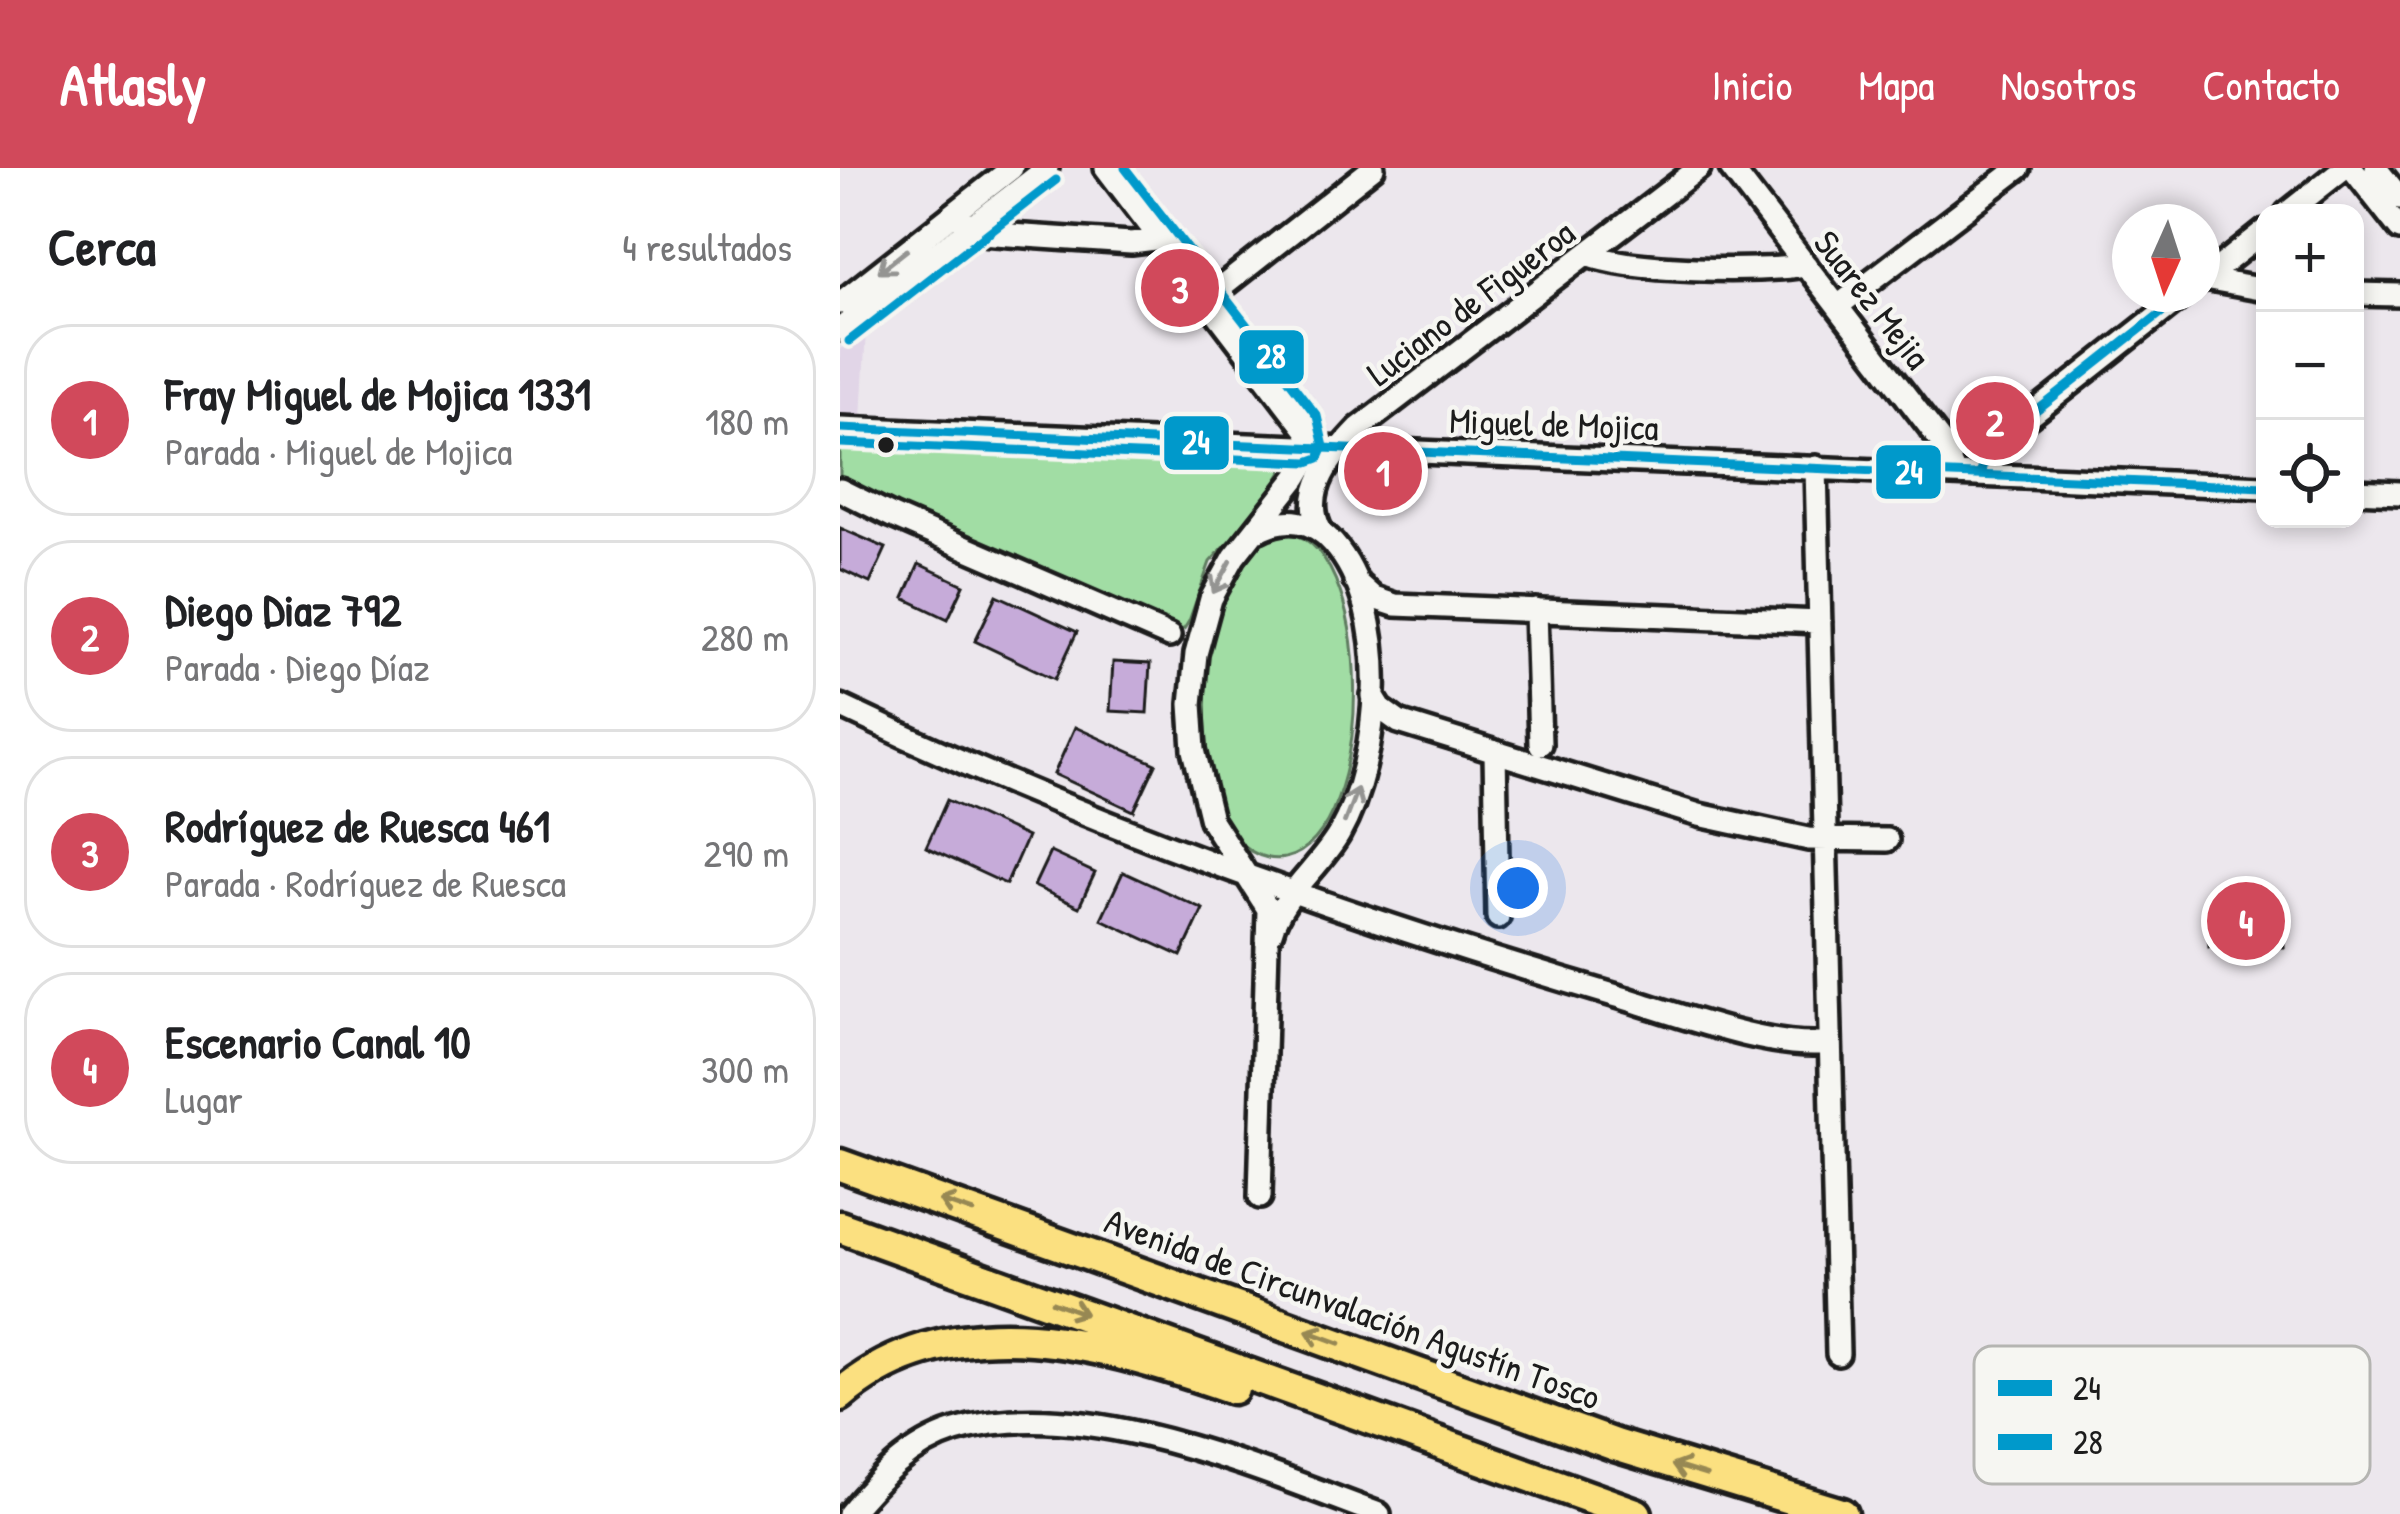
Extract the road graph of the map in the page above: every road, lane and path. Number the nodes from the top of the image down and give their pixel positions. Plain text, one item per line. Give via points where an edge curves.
1 (1012, 168) edge
2 (1047, 168) edge
3 (1106, 168) edge
4 (1373, 168) edge
5 (1699, 168) edge
6 (1731, 168) edge
7 (2019, 168) edge
8 (2348, 168) edge
9 (2377, 168) edge
10 (2400, 198) edge
11 (2299, 204) edge
12 (963, 221) junction
13 (2400, 229) edge
14 (2256, 237) edge
15 (1163, 239) junction
16 (1588, 254) junction
17 (1806, 266) junction
18 (2220, 266) edge
19 (2220, 283) edge
20 (2256, 289) edge
21 (2364, 294) edge
22 (2400, 296) edge
23 (1208, 298) junction
24 (840, 303) edge
25 (1838, 306) junction
26 (2162, 312) edge
27 (840, 328) edge
28 (840, 428) edge
29 (1310, 446) junction
30 (1342, 448) junction
31 (1816, 467) junction
32 (1954, 474) junction
33 (1978, 475) junction
34 (2256, 488) edge
35 (840, 490) edge
36 (2364, 491) edge
37 (2400, 493) edge
38 (1321, 530) junction
39 (1255, 532) junction
40 (1355, 581) junction
41 (1396, 604) junction
42 (1536, 610) junction
43 (1204, 619) junction
44 (1820, 622) junction
45 (1169, 636) junction
46 (1370, 639) junction
47 (1193, 674) junction
48 (1373, 696) junction
49 (840, 706) edge
50 (1399, 722) junction
51 (1368, 744) junction
52 (1540, 744) dead end
53 (1495, 753) junction
54 (1211, 820) junction
55 (1887, 840) dead end
56 (1826, 841) junction
57 (1175, 851) junction
58 (1318, 865) junction
59 (1247, 874) junction
60 (1297, 890) junction
61 (1329, 907) junction
62 (1498, 917) dead end
63 (1270, 939) junction
64 (1830, 1043) junction
65 (846, 1165) edge
66 (1260, 1197) dead end
67 (840, 1227) edge
68 (1838, 1354) dead end
69 (840, 1395) edge
70 (1534, 1478) junction
71 (849, 1514) edge
72 (1379, 1514) edge
73 (1636, 1514) edge
74 (1842, 1514) edge

1 - 12 street
2 - 12 street
3 - 15 street
4 - 23 street
5 - 16 street, Luciano de Figueroa
6 - 17 street, Suarez Mejia
7 - 25 street
8 - 11 street
8 - 13 street
9 - 10 street
12 - 15 street via 1131,243
12 -> 24 street
12 - 27 street
14 - 18 street
15 - 23 street
16 - 17 street via 1620,264
16 - 30 street, Luciano de Figueroa
17 - 25 street, Suarez Mejia
19 - 20 street
21 - 22 street
23 - 29 street via 1304,424
25 - 32 street, Suarez Mejia via 1946,448
26 - 33 street via 1996,443
28 - 29 street, Miguel de Mojica
29 - 30 street, Miguel de Mojica
29 - 39 street
30 - 31 street, Miguel de Mojica
30 - 38 street, Luciano de Figueroa via 1316,488
31 - 32 street, Miguel de Mojica
31 - 44 street
32 - 33 street, Miguel de Mojica
33 - 34 street, Miguel de Mojica
35 - 45 street
36 - 37 street
38 - 39 street via 1290,521
38 - 40 street
39 -> 43 street
40 - 41 street
40 - 46 street
41 - 42 street
41 - 46 street via 1377,613
42 - 44 street
42 - 52 street
43 - 45 street via 1185,636
43 - 47 street
44 - 56 street
45 - 47 street via 1186,651
46 - 48 street
47 - 54 street via 1194,750
48 - 50 street
48 - 51 street
49 - 57 street
50 - 51 street via 1380,727
50 - 53 street
58 -> 51 street via 1348,816
53 - 56 street via 1700,815
53 - 62 street
54 - 57 street via 1204,842
54 - 59 street
55 - 56 street
56 - 64 street
57 - 59 street
58 - 60 street
58 - 61 street via 1316,888
59 - 60 street
59 - 63 street via 1268,909
60 - 61 street
60 - 63 street
61 - 64 street via 1753,1034
63 - 66 street
64 - 68 street
74 -> 65 highway, Avenida de Circunvalación Agustín Tosco via 1669,1464
67 -> 70 highway
69 - 70 highway via 889,1362 933,1346 1035,1339 1204,1378 1420,1456
70 - 73 highway
71 - 72 street via 916,1449 954,1431 1044,1419 1225,1457

